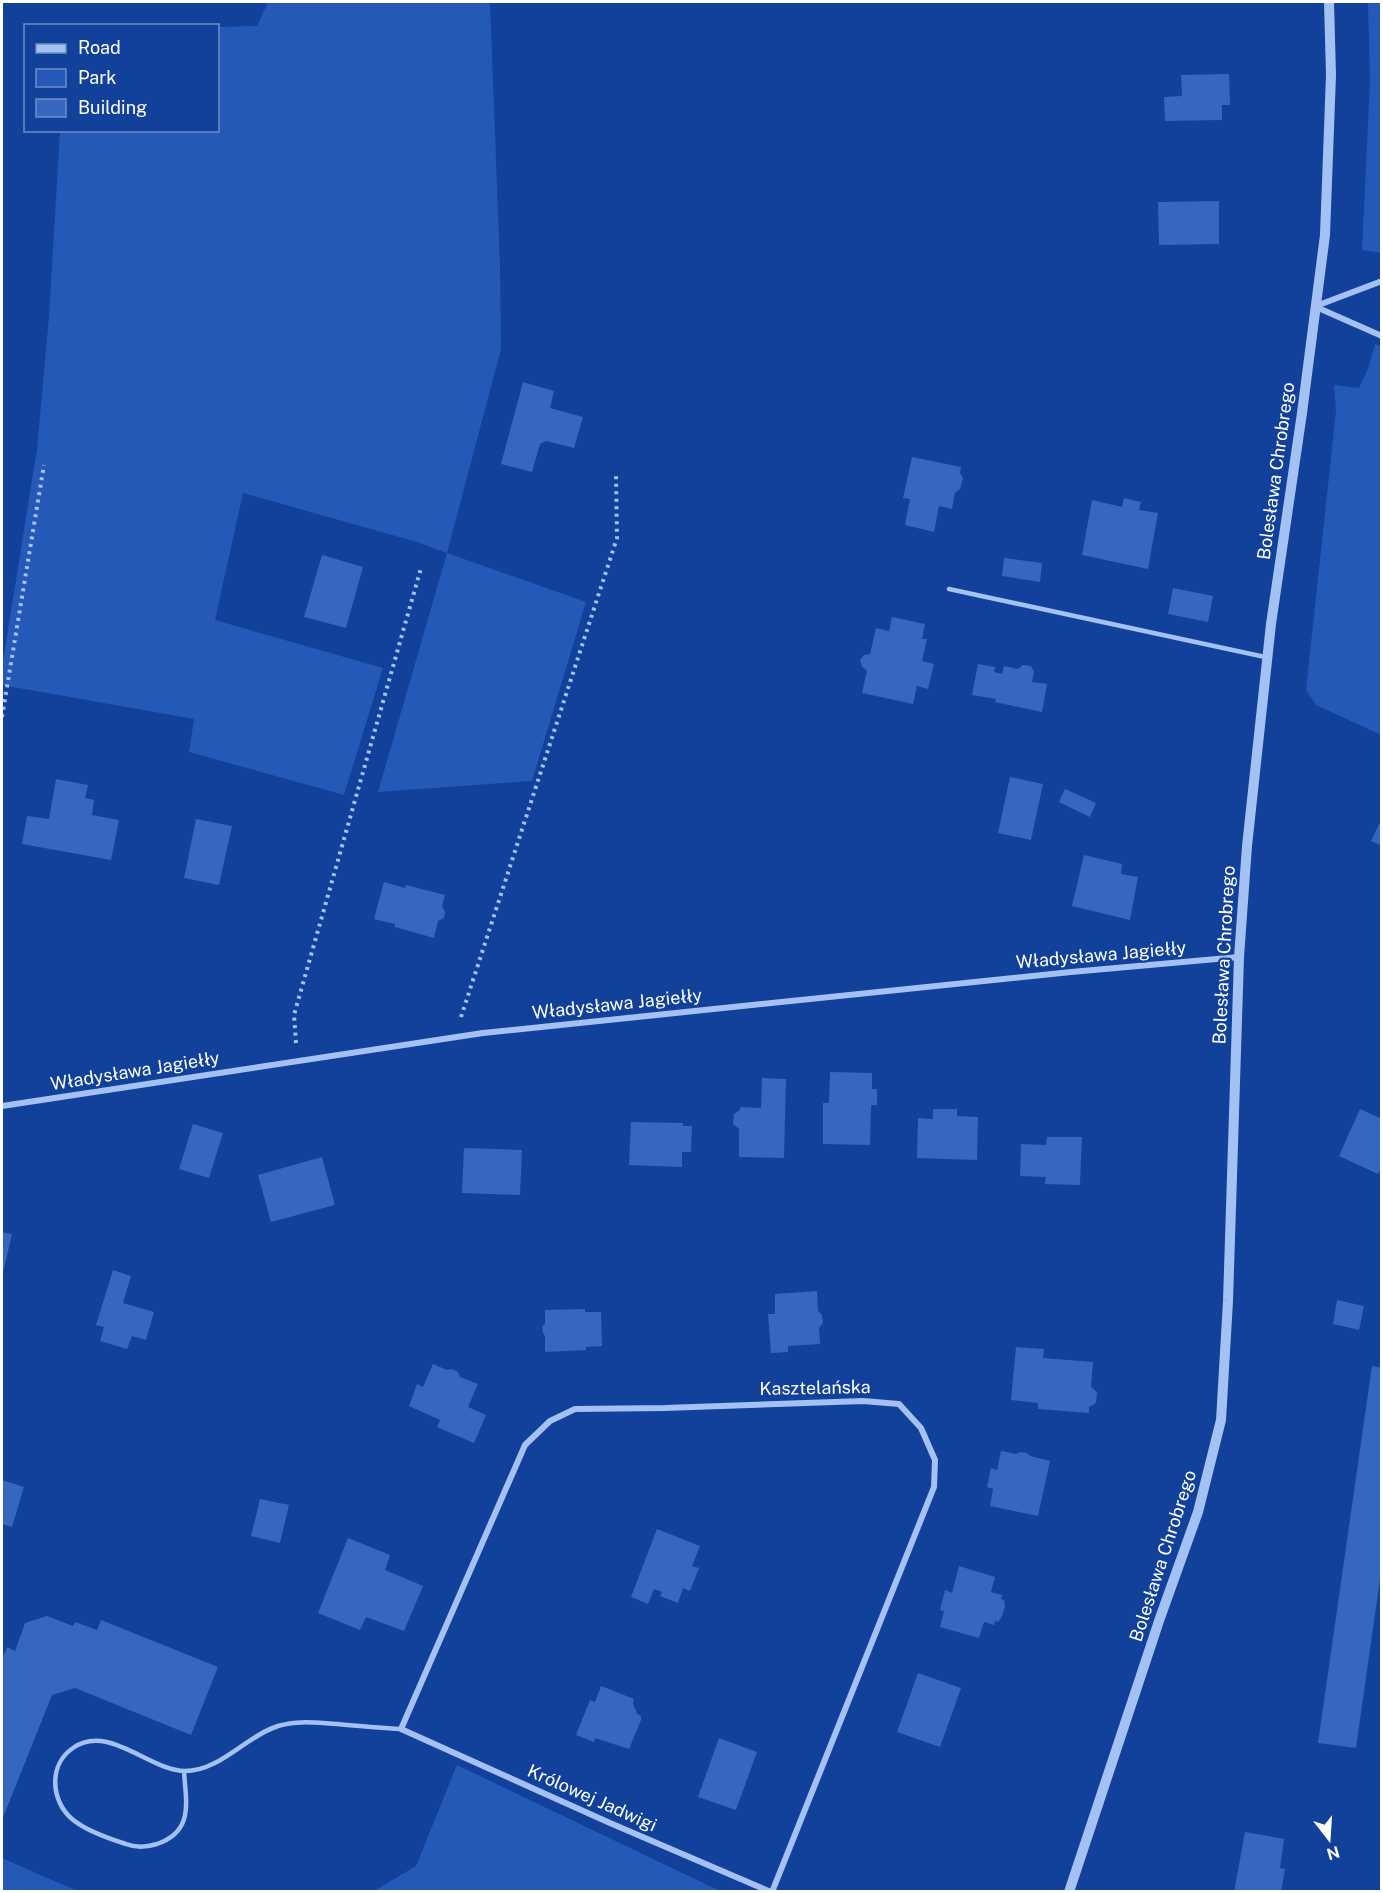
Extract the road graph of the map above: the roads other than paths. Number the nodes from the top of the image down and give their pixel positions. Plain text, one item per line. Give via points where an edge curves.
1 (1329, 2) edge
2 (1382, 281) edge
3 (1315, 306) junction
4 (1382, 336) edge
5 (949, 589) dead end
6 (1267, 658) junction
7 (1239, 957) junction
8 (2, 1106) edge
9 (401, 1730) junction
10 (184, 1771) junction
11 (772, 1892) edge
12 (1069, 1892) edge

1 - 3 street, Bolesława Chrobrego via 1325,235
2 - 3 street
3 - 4 street
3 - 6 street, Bolesława Chrobrego
5 - 6 lane
6 - 7 street, Bolesława Chrobrego
7 - 8 street, Władysława Jagiełły via 483,1033
7 - 12 street, Bolesława Chrobrego via 1221,1420 1198,1512
9 - 10 lane via 300,1721 277,1726 212,1764
9 - 11 street, Królowej Jadwigi
9 - 11 street, Kasztelańska via 525,1445 550,1420 575,1409 863,1401 899,1404 921,1428 935,1460 934,1487
10 - 10 lane via 100,1741 73,1748 55,1772 54,1785 64,1810 73,1820 140,1847 168,1840 181,1827 187,1809

